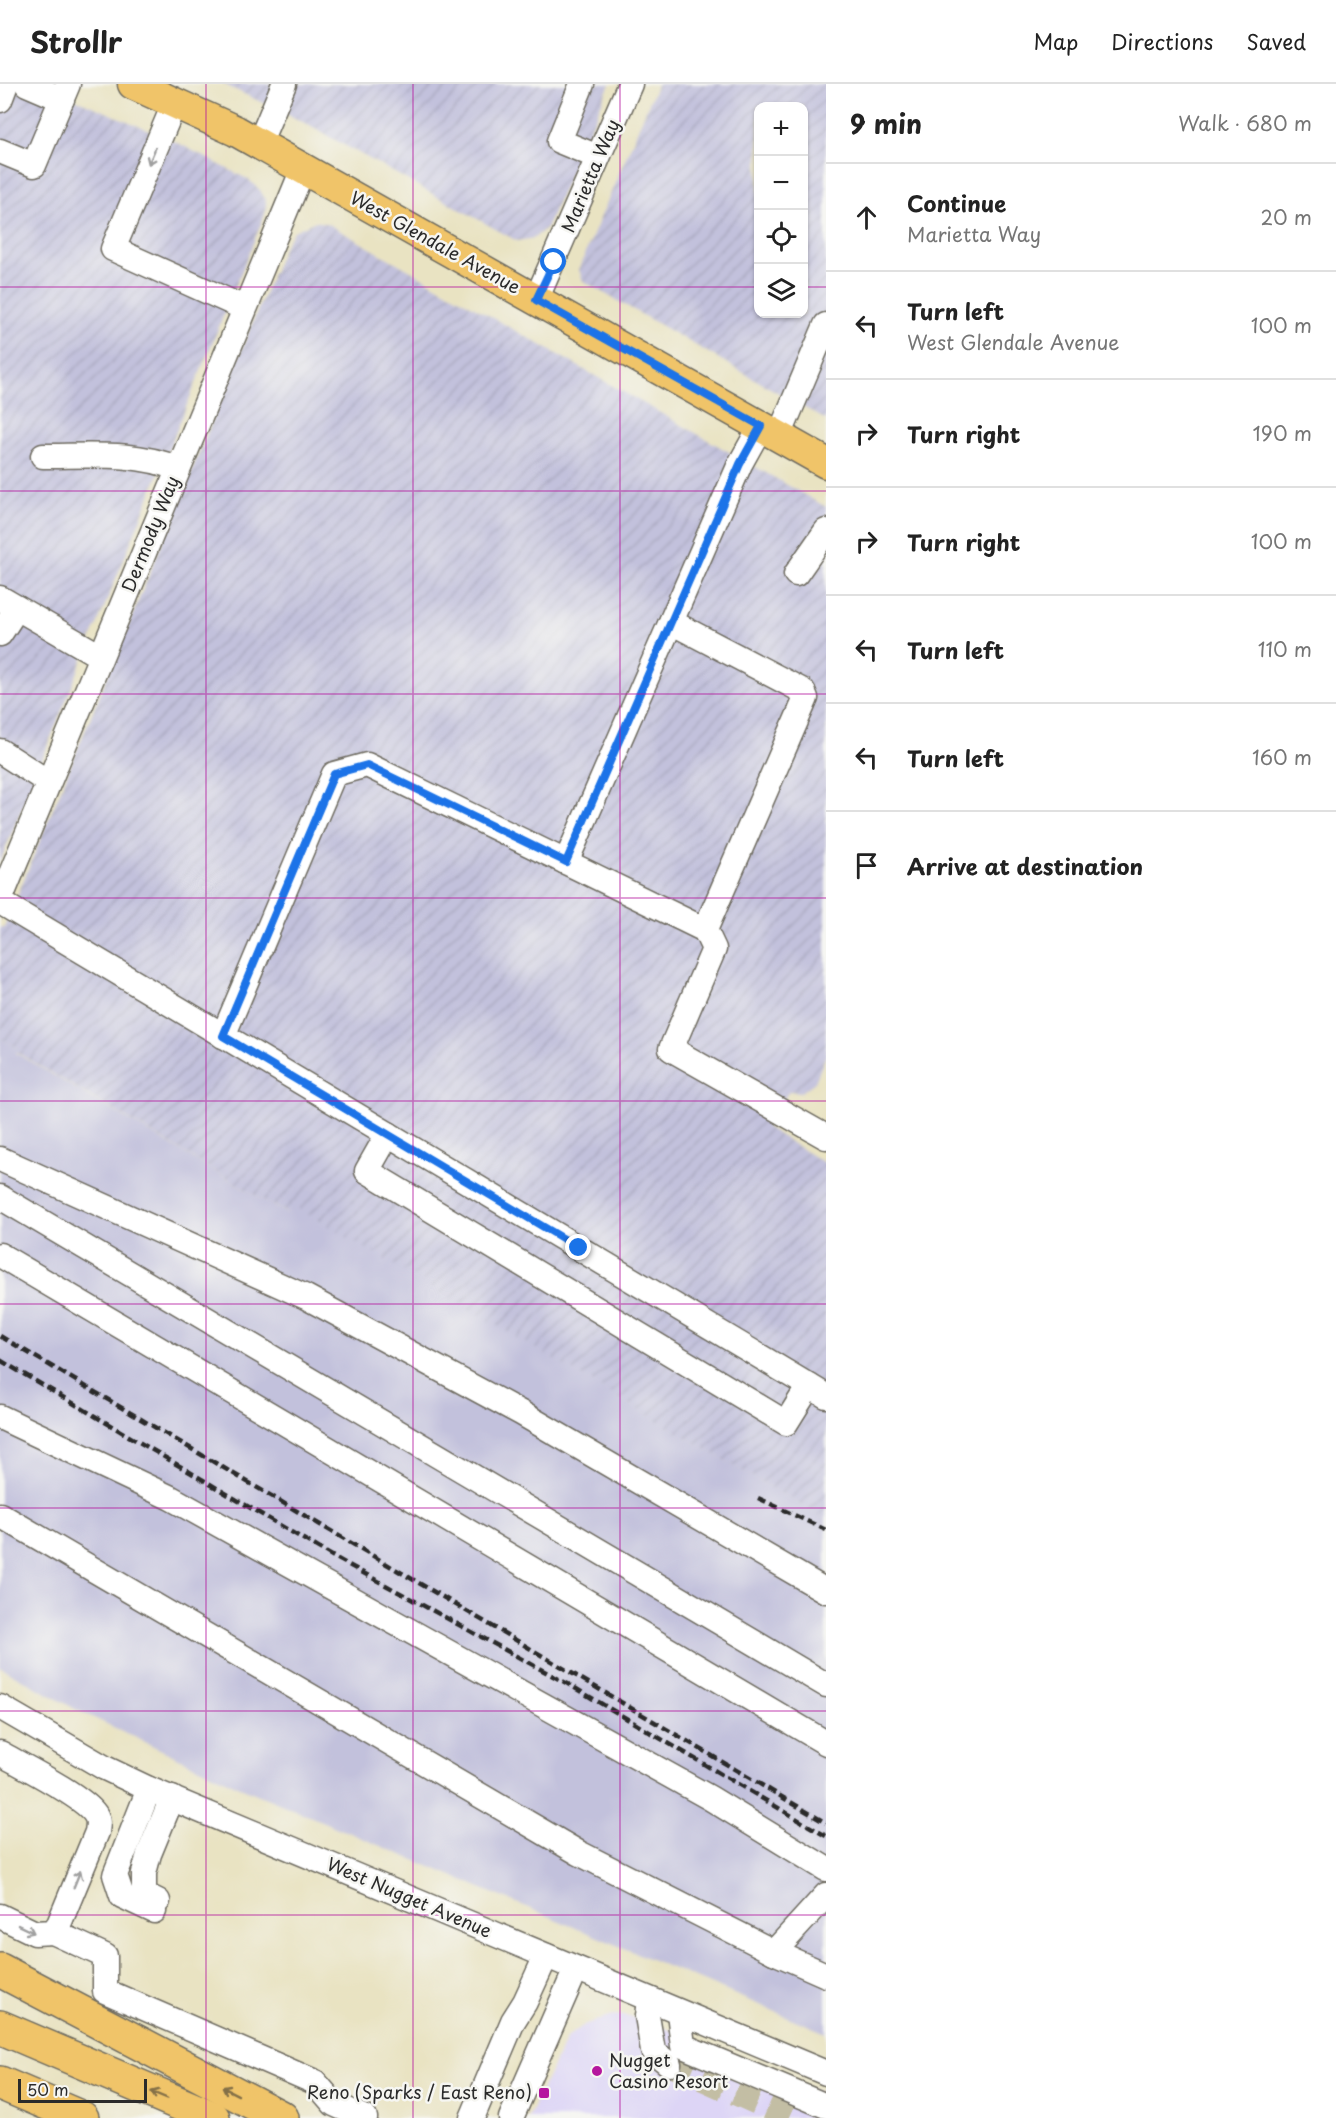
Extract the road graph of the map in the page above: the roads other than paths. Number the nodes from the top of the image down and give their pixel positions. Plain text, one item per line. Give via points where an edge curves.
1 (6, 84) edge
2 (27, 84) edge
3 (133, 84) edge
4 (284, 84) edge
5 (582, 84) edge
6 (630, 84) edge
7 (65, 91) edge
8 (0, 100) edge
9 (175, 102) junction
10 (259, 144) junction
11 (0, 151) edge
12 (598, 157) junction
13 (303, 169) junction
14 (536, 300) junction
15 (244, 308) junction
16 (826, 325) edge
17 (770, 431) junction
18 (44, 456) dead end
19 (826, 463) edge
20 (178, 469) junction
21 (826, 531) edge
22 (796, 574) dead end
23 (8, 603) edge
24 (671, 621) junction
25 (0, 634) edge
26 (100, 656) junction
27 (0, 752) edge
28 (48, 782) junction
29 (566, 862) junction
30 (0, 901) edge
31 (705, 930) junction
32 (223, 1036) junction
33 (824, 1128) edge
34 (388, 1134) junction
35 (0, 1159) edge
36 (0, 1197) edge
37 (0, 1255) edge
38 (817, 1391) edge
39 (0, 1417) edge
40 (0, 1515) edge
41 (826, 1591) edge
42 (826, 1684) edge
43 (0, 1707) edge
44 (826, 1743) edge
45 (0, 1753) edge
46 (149, 1789) junction
47 (172, 1798) junction
48 (826, 1869) edge
49 (826, 1895) edge
50 (0, 1916) edge
51 (53, 1932) junction
52 (774, 1952) junction
53 (546, 1956) junction
54 (576, 1969) junction
55 (0, 1970) edge
56 (826, 1975) edge
57 (649, 2000) junction
58 (678, 2012) junction
59 (0, 2027) edge
60 (669, 2064) tunnel mouth
61 (826, 2073) edge
62 (0, 2083) edge
63 (826, 2106) edge
64 (82, 2118) edge
65 (213, 2118) edge
66 (282, 2118) edge
67 (365, 2118) edge
68 (472, 2118) edge
69 (511, 2118) edge

1 - 8 street
2 - 7 street
3 - 9 main road, West Glendale Avenue
4 - 10 street
5 - 12 street via 559,141
6 - 12 street, Marietta Way
7 - 11 street via 34,165
9 - 10 main road, West Glendale Avenue
9 -> 15 street via 113,249
10 - 13 main road, West Glendale Avenue
12 - 14 street, Marietta Way
13 - 14 main road, West Glendale Avenue
13 - 15 street, Dermody Way
14 - 17 main road, West Glendale Avenue
15 - 20 street, Dermody Way
16 - 17 street
17 - 19 main road, West Glendale Avenue
17 - 24 street via 740,464
18 - 20 street via 110,456 162,462
20 - 26 street, Dermody Way
21 - 22 street
23 - 25 street
23 - 26 street
24 - 29 street
24 - 31 street via 803,691 806,698
26 - 28 street, Dermody Way
27 - 28 street
28 - 30 street, Dermody Way
29 - 31 street
29 - 32 street via 367,765 334,774
30 - 32 street
31 - 33 street via 714,949 671,1049 778,1111
32 - 34 street
34 - 38 street
34 - 38 street via 368,1170 786,1423
35 - 41 street via 306,1297 520,1413
36 - 42 street
37 - 44 street
39 - 48 street via 171,1498 710,1798
40 - 52 street via 579,1853
43 - 46 street, West Nugget Avenue via 96,1764
51 -> 45 street via 98,1822 94,1812 66,1792
46 - 47 street, West Nugget Avenue
46 - 47 street via 115,1875 122,1896 156,1906 144,1894 144,1873
47 - 53 street, West Nugget Avenue
49 - 52 street
50 -> 51 street via 34,1933
51 - 67 street via 105,1956 105,1991 315,2082 334,2104
52 - 56 street
53 - 54 street, West Nugget Avenue
53 - 68 street via 513,2021
54 - 57 street, West Nugget Avenue
54 - 69 street
66 -> 55 highway
57 - 58 street, West Nugget Avenue
57 - 60 street via 647,2016 653,2051
58 - 61 street, West Nugget Avenue
58 - 63 street via 683,2046
65 -> 59 highway
62 - 64 highway

